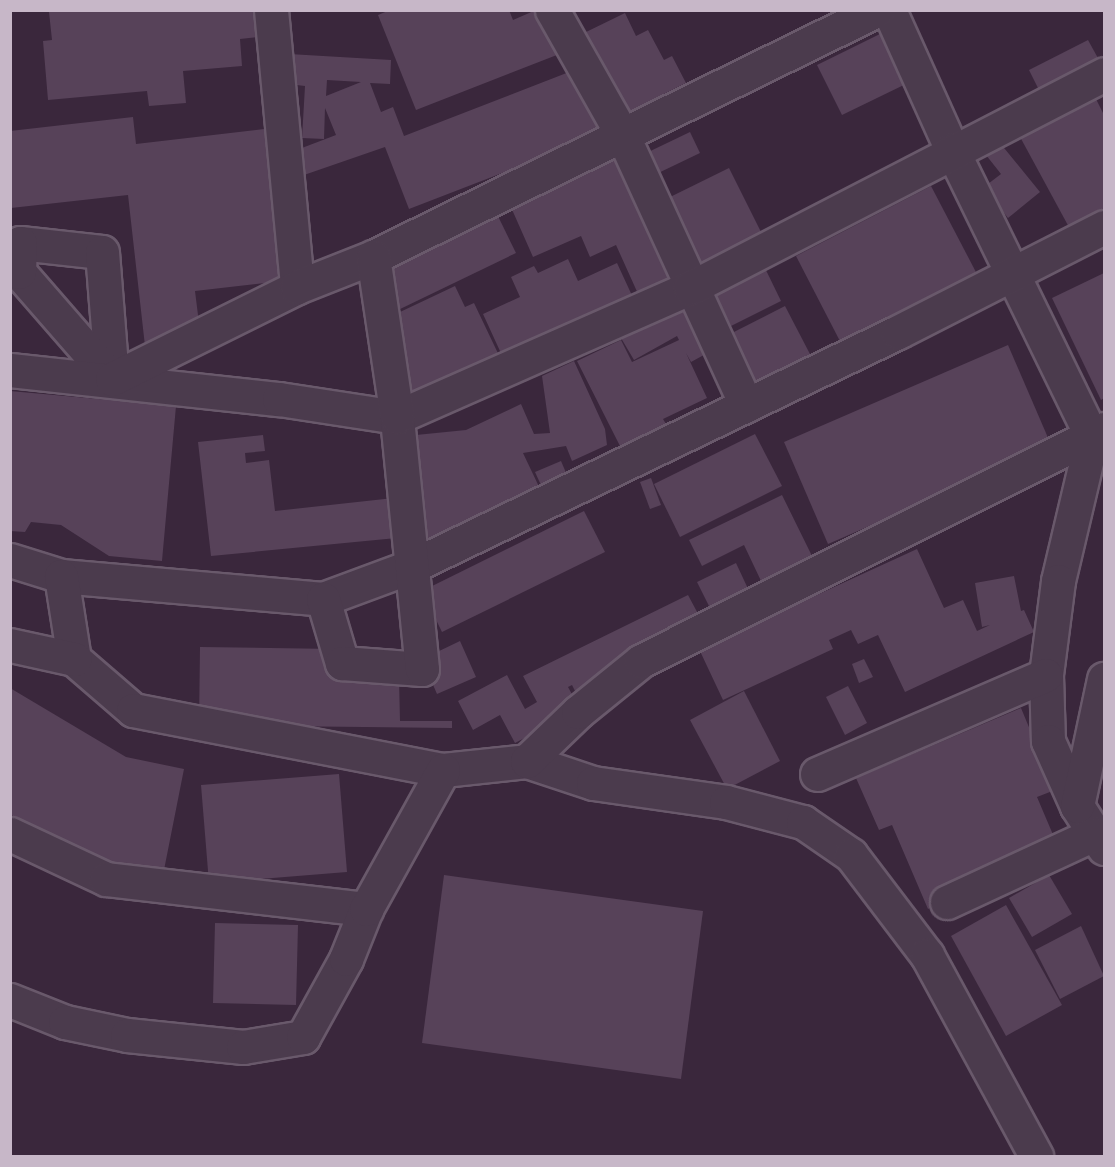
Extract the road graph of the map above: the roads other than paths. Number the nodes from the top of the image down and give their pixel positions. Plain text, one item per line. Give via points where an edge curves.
1 (271, 10) edge
2 (552, 10) edge
3 (877, 10) edge
4 (888, 10) edge
5 (1104, 74) edge
6 (622, 136) junction
7 (952, 150) junction
8 (1104, 227) edge
9 (373, 257) junction
10 (1012, 273) junction
11 (297, 287) junction
12 (690, 288) junction
13 (10, 370) edge
14 (112, 379) junction
15 (746, 405) junction
16 (397, 417) junction
17 (1098, 433) edge
18 (10, 561) edge
19 (412, 567) junction
20 (61, 576) junction
21 (322, 599) junction
22 (10, 645) edge
23 (74, 658) junction
24 (1046, 675) junction
25 (1104, 679) edge
26 (527, 761) junction
27 (443, 770) junction
28 (817, 774) dead end
29 (1077, 806) junction
30 (10, 834) edge
31 (1099, 841) edge
32 (947, 902) dead end
33 (366, 909) junction
34 (10, 1000) edge
35 (1036, 1156) edge

1 - 11 street
2 - 6 street
3 - 6 street
4 - 7 street
5 - 7 street
6 - 9 street
6 - 12 street
7 - 10 street
7 - 12 street
8 - 10 street
9 - 11 street
9 - 16 street
10 - 15 street
10 - 17 street
11 - 14 street
12 - 15 street
12 - 16 street
13 - 14 street via 59,378
14 - 16 street
15 - 19 street
16 - 19 street
17 - 24 street via 1058,581
17 - 26 street via 642,661 578,712
18 - 20 street
19 - 21 street
19 - 21 street via 422,669 342,663
20 - 21 street
20 - 23 street
22 - 23 street
23 - 27 street via 133,710
24 - 28 street
24 - 29 street via 1048,741
25 - 29 street
26 - 27 street
26 - 35 street via 593,783 726,802 803,822 851,855 927,955
27 - 33 street
29 - 31 street
30 - 33 street via 106,879
31 - 32 street
33 - 34 street via 346,959 303,1037 243,1047 128,1035 65,1022

